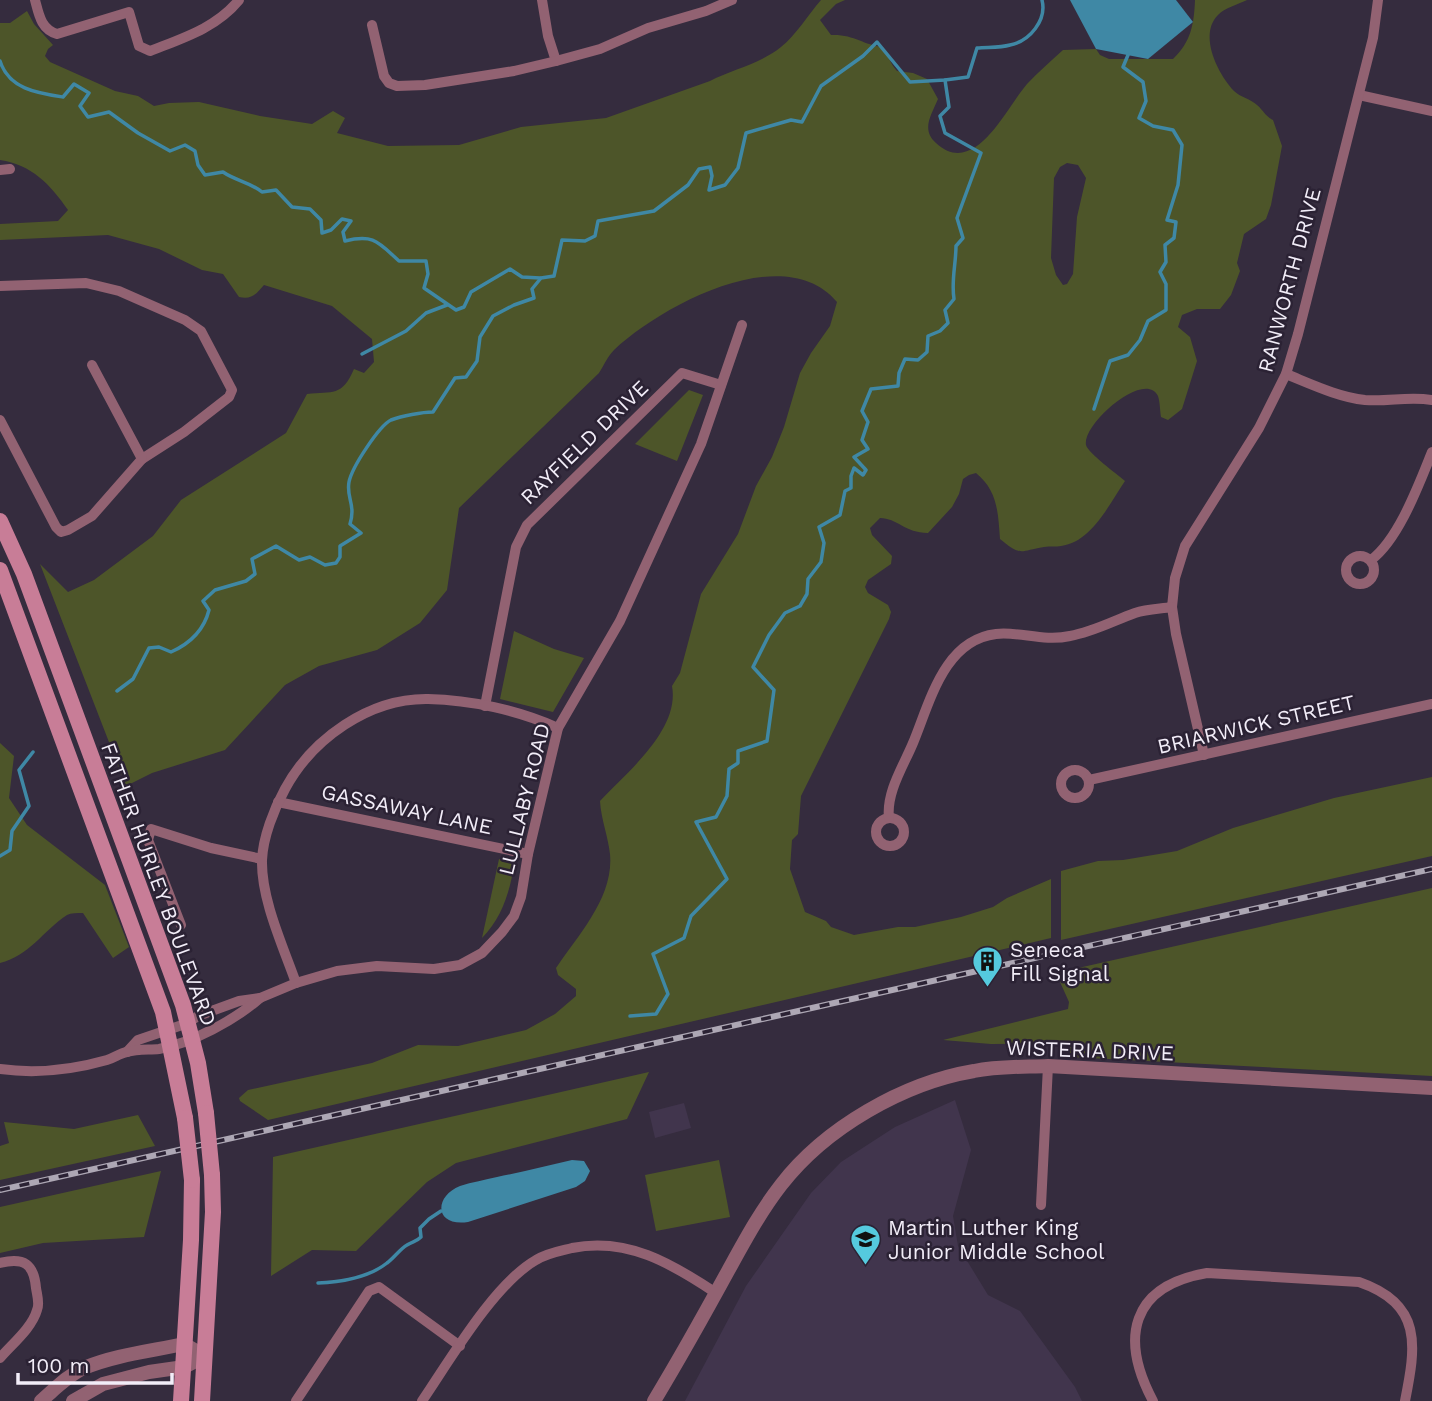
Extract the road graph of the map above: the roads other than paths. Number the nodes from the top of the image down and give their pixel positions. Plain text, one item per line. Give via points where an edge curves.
1 (35, 0) edge
2 (239, 0) edge
3 (542, 0) edge
4 (732, 0) edge
5 (1378, 0) edge
6 (372, 25) dead end
7 (556, 61) junction
8 (1359, 95) junction
9 (1432, 111) edge
10 (0, 286) edge
11 (742, 325) dead end
12 (92, 365) dead end
13 (1286, 374) junction
14 (721, 385) junction
15 (1432, 400) edge
16 (0, 419) edge
17 (1432, 452) edge
18 (142, 459) junction
19 (0, 521) edge
20 (1371, 560) dead end
21 (0, 570) edge
22 (1172, 607) junction
23 (1432, 704) edge
24 (485, 706) junction
25 (558, 728) junction
26 (1203, 754) junction
27 (1089, 780) dead end
28 (278, 802) junction
29 (889, 818) dead end
30 (528, 854) junction
31 (262, 859) junction
32 (181, 925) dead end
33 (296, 983) junction
34 (260, 998) junction
35 (190, 1030) junction
36 (170, 1038) junction
37 (1048, 1066) junction
38 (0, 1069) edge
39 (1432, 1088) edge
40 (1041, 1205) dead end
41 (0, 1264) edge
42 (716, 1293) junction
43 (184, 1344) junction
44 (460, 1346) junction
45 (205, 1356) junction
46 (0, 1358) edge
47 (184, 1367) junction
48 (41, 1401) edge
49 (72, 1401) edge
50 (181, 1401) edge
51 (202, 1401) edge
52 (296, 1401) edge
53 (422, 1401) edge
54 (654, 1401) edge
55 (1153, 1401) edge
56 (1405, 1401) edge

1 - 2 street via 42,24 57,34 129,12 139,46 150,51 218,21
3 - 7 street
4 - 7 street
5 - 8 street, RANWORTH DRIVE
6 - 7 street via 384,76 397,86
8 - 9 street
8 - 13 street, RANWORTH DRIVE
10 - 18 street via 104,286 201,331 232,390 229,397
11 - 14 street, LULLABY ROAD
12 - 18 street
13 - 15 street via 1355,398
13 - 22 street, RANWORTH DRIVE via 1259,428 1185,546
14 - 24 street, RAYFIELD DRIVE via 682,373 527,525 516,547
14 - 25 street, LULLABY ROAD via 701,444 620,621
16 - 18 street via 61,532 92,516
17 - 20 street via 1401,519
19 - 35 main road, FATHER HURLEY BOULEVARD via 24,574
21 - 36 main road, FATHER HURLEY BOULEVARD
22 - 26 street, RANWORTH DRIVE
22 - 29 street via 1138,612 1070,636 1044,639 996,634 967,646 943,674 889,801
23 - 26 street, BRIARWICK STREET
24 - 25 street
24 - 28 street via 426,699 371,712 317,746 295,771
25 - 30 street, LULLABY ROAD
26 - 27 street, BRIARWICK STREET
28 - 30 street, GASSAWAY LANE
28 - 31 street
30 - 33 street, LULLABY ROAD via 514,916 482,953 460,965 434,969 377,966
31 - 32 street via 151,829 148,840
31 - 33 street via 266,894
33 - 34 street, LULLABY ROAD
34 - 35 street, LULLABY ROAD via 244,1013
34 - 35 street, LULLABY ROAD via 198,1016
35 - 36 street
35 - 45 main road, FATHER HURLEY BOULEVARD, bridge via 212,1175
36 - 38 street via 138,1040 127,1052 77,1067
36 - 43 main road, FATHER HURLEY BOULEVARD, bridge via 192,1180
37 - 39 street, WISTERIA DRIVE
37 - 40 street
37 - 42 street, WISTERIA DRIVE via 972,1071 923,1084 882,1102 838,1130 780,1185
41 - 46 street via 15,1260 27,1264 35,1274 39,1308
42 - 44 street via 628,1247 590,1245 554,1252 522,1270 496,1296
42 - 54 street, WISTERIA DRIVE
43 - 45 street
43 - 47 main road, FATHER HURLEY BOULEVARD
43 - 48 street via 83,1369
44 - 52 street via 379,1287 369,1291
44 - 53 street
45 - 47 street
45 - 51 main road, FATHER HURLEY BOULEVARD
47 - 49 street via 114,1380
47 - 50 main road, FATHER HURLEY BOULEVARD
55 - 56 street via 1135,1352 1137,1323 1162,1288 1183,1277 1207,1273 1359,1282 1381,1292 1405,1316 1412,1332 1414,1349

